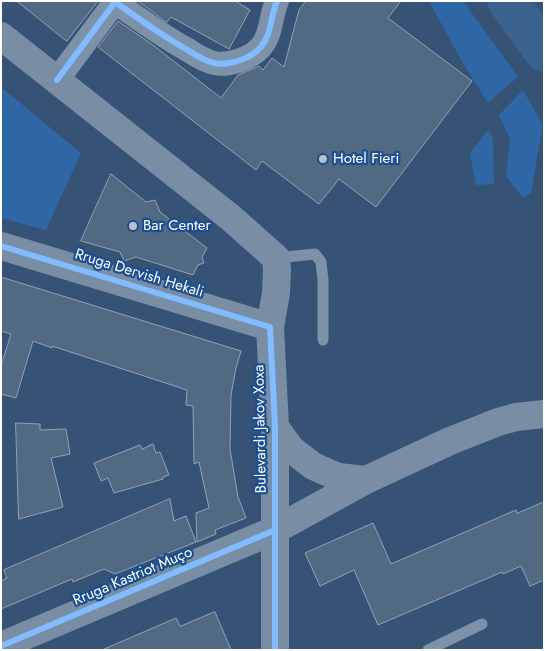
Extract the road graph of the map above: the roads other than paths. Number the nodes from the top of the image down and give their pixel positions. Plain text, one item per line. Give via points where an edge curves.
1 (277, 1) edge
2 (115, 2) edge
3 (1, 36) edge
4 (58, 80) junction
5 (1, 246) edge
6 (276, 258) junction
7 (270, 326) junction
8 (323, 340) dead end
9 (544, 414) edge
10 (275, 427) junction
11 (366, 480) junction
12 (275, 530) junction
13 (482, 624) dead end
14 (1, 646) edge
15 (274, 650) edge
16 (428, 650) edge

1 - 2 street via 270,31 260,48 246,58 229,63 214,63 197,56
2 - 4 street
3 - 4 main road
4 - 6 main road via 231,218
5 - 7 main road, Rruga Dervish Hekali
6 - 7 main road, Bulevardi Jakov Xoxa via 276,293
6 - 8 lane via 315,254 321,262 324,280
7 - 10 main road, Bulevardi Jakov Xoxa
9 - 11 main road via 498,422
10 - 11 main road via 291,449 313,466 338,477
10 - 12 main road, Bulevardi Jakov Xoxa
11 - 12 main road
12 - 14 main road, Rruga Kastriot Muço
12 - 15 main road, Bulevardi Jakov Xoxa
13 - 16 lane

